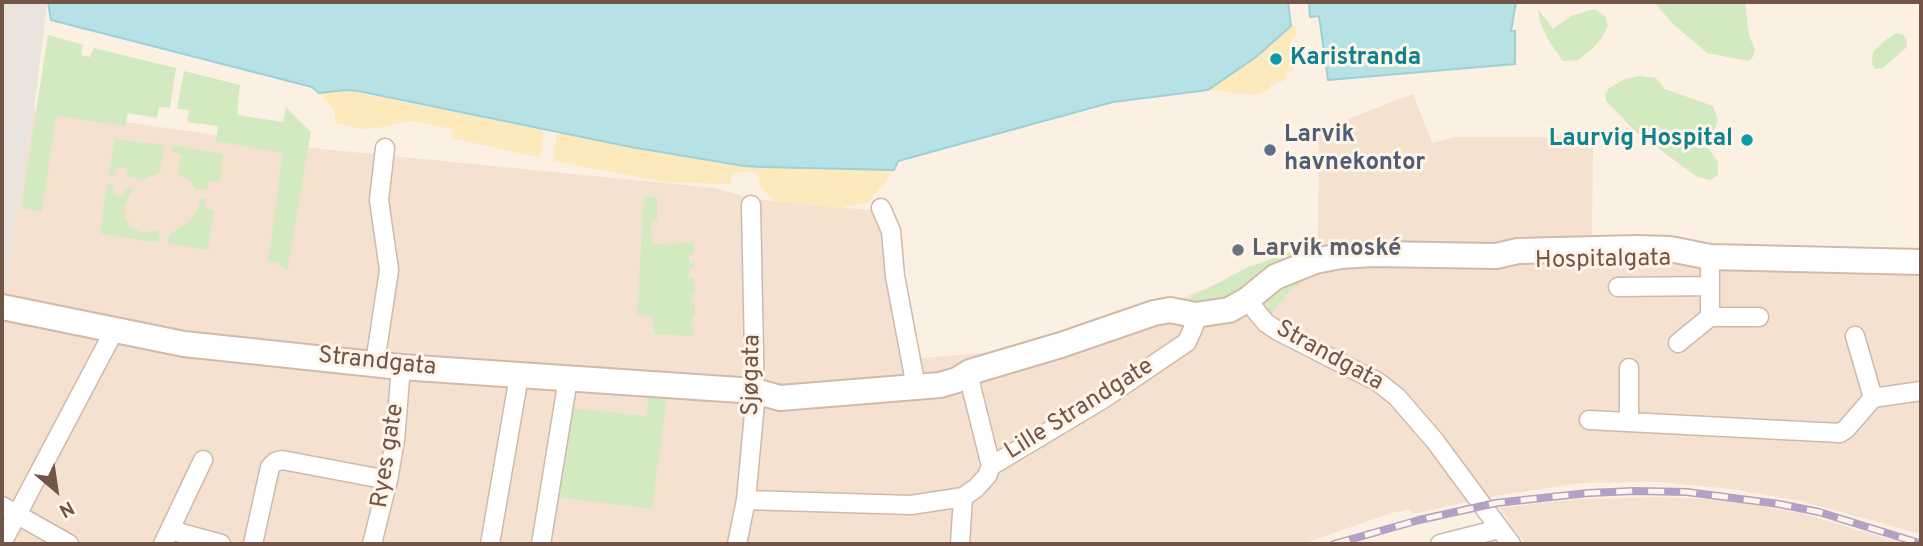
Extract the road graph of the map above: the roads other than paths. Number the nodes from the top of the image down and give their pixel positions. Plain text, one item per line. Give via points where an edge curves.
1 (384, 148) dead end
2 (751, 205) dead end
3 (881, 208) dead end
4 (1710, 257) junction
5 (1921, 262) edge
6 (1710, 286) junction
7 (1618, 287) dead end
8 (1248, 300) junction
9 (2, 307) edge
10 (1195, 315) junction
11 (1710, 317) junction
12 (1759, 317) dead end
13 (114, 331) junction
14 (1855, 336) dead end
15 (1678, 343) dead end
16 (375, 363) junction
17 (401, 367) junction
18 (1629, 368) dead end
19 (970, 372) junction
20 (519, 376) junction
21 (568, 379) junction
22 (915, 379) junction
23 (755, 391) junction
24 (1921, 391) edge
25 (1873, 398) junction
26 (1589, 420) dead end
27 (1629, 422) junction
28 (203, 460) dead end
29 (991, 466) junction
30 (388, 480) junction
31 (962, 497) junction
32 (746, 500) junction
33 (9, 510) edge
34 (1499, 529) junction
35 (166, 537) edge
36 (2, 543) edge
37 (69, 544) edge
38 (221, 544) edge
39 (253, 544) edge
40 (372, 544) edge
41 (490, 544) edge
42 (541, 544) edge
43 (737, 544) edge
44 (960, 544) edge
45 (1440, 544) edge
46 (1511, 544) edge

1 - 16 street via 379,200 388,270
2 - 23 street, Sjøgata
3 - 22 street via 891,231
4 - 5 main road, Hospitalgata
4 - 6 street
4 - 8 main road, Hospitalgata via 1567,263 1517,262 1496,256 1324,258 1275,277
6 - 7 street, Hospitalgata
6 - 11 street
8 - 10 main road, Strandgata via 1229,310
8 - 34 street, Strandgata via 1278,331 1378,382 1398,397
9 - 13 main road, Strandgata
10 - 19 main road, Strandgata via 1170,310 1154,313
10 - 29 street, Lille Strandgate via 1186,342 1103,399
11 - 12 street
11 - 15 street
13 - 16 main road, Strandgata via 184,344
13 - 33 street
14 - 25 street
16 - 17 main road, Strandgata
17 - 20 main road, Strandgata
17 - 30 street, Ryes gate
18 - 27 street
19 - 22 main road, Strandgata via 940,385
19 - 29 street
20 - 21 main road, Strandgata
20 - 41 street
21 - 23 main road, Strandgata
21 - 42 street
22 - 23 main road, Strandgata via 780,398
23 - 32 street, Sjøgata
24 - 25 street
25 - 27 street via 1840,433
26 - 27 street
28 - 35 street
29 - 31 street, Lille Strandgate via 976,488
30 - 39 street via 275,462 270,467
30 - 40 street, Ryes gate
31 - 32 street via 911,505
31 - 44 street
32 - 43 street, Sjøgata
33 - 36 street
33 - 37 street
34 - 45 street
34 - 46 street, Strandgata
35 - 38 street

